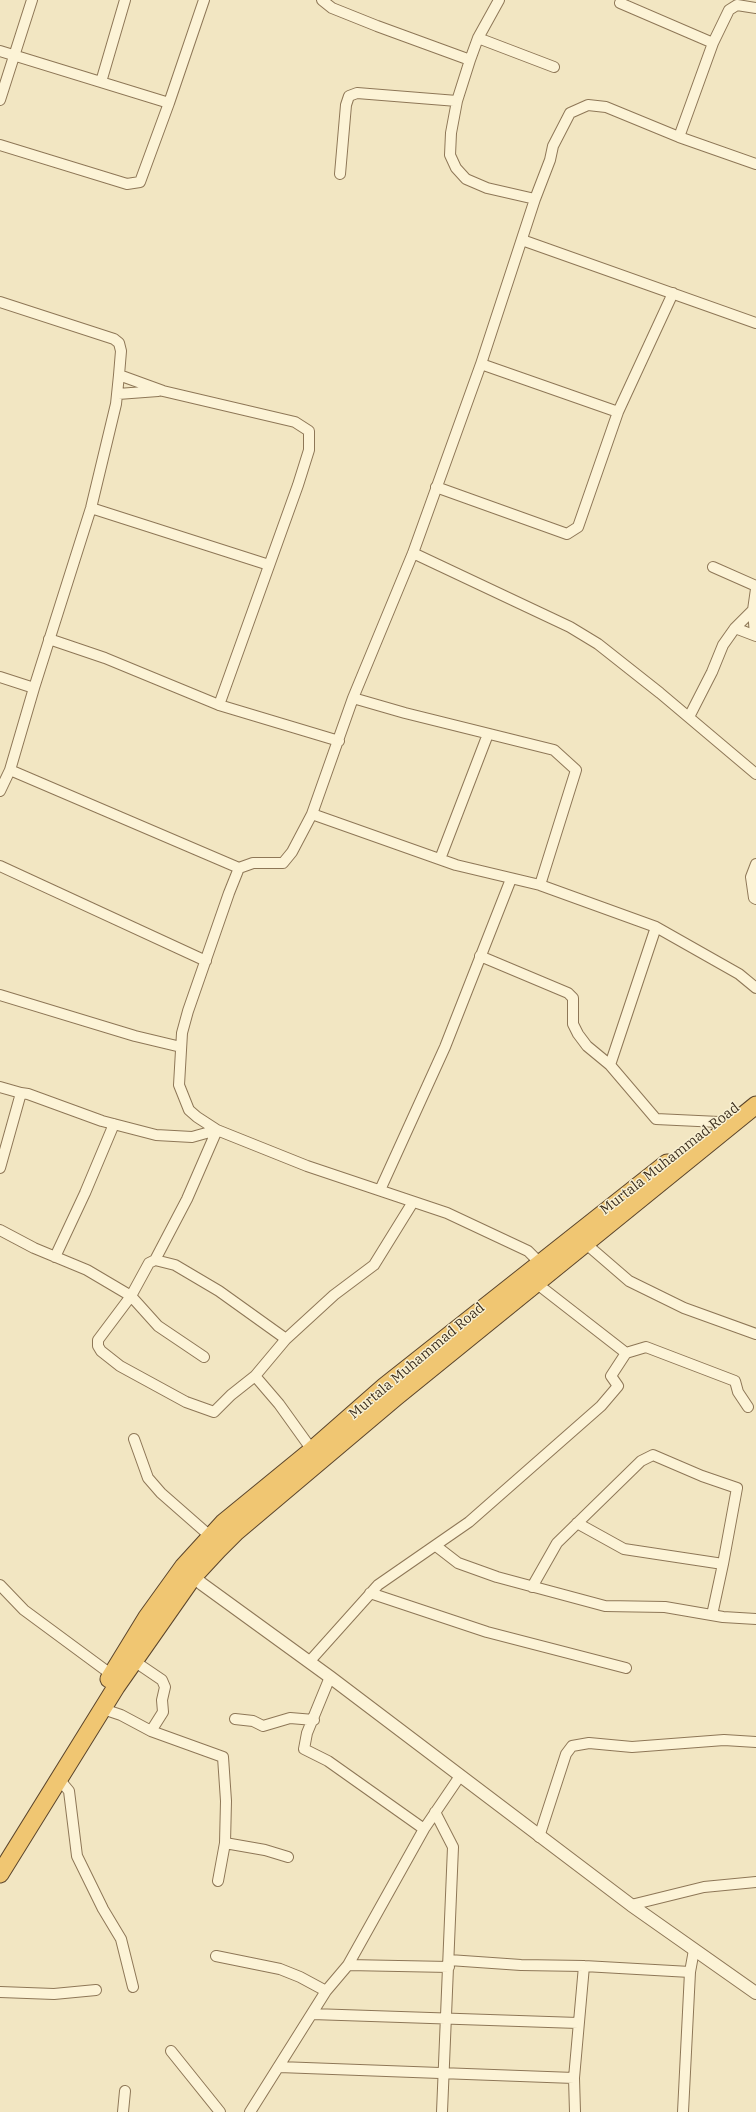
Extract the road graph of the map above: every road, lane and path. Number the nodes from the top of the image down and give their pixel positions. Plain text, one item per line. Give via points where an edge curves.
1 (32, 0) edge
2 (125, 0) edge
3 (204, 0) edge
4 (322, 0) edge
5 (499, 0) edge
6 (620, 3) dead end
7 (756, 8) edge
8 (478, 38) junction
9 (713, 43) junction
10 (0, 51) edge
11 (14, 56) junction
12 (470, 60) junction
13 (554, 67) dead end
14 (101, 82) junction
15 (0, 100) edge
16 (457, 101) junction
17 (169, 103) junction
18 (679, 137) junction
19 (0, 145) edge
20 (756, 164) edge
21 (340, 174) dead end
22 (535, 198) junction
23 (522, 240) junction
24 (673, 293) junction
25 (0, 302) edge
26 (756, 323) edge
27 (481, 364) junction
28 (119, 375) junction
29 (163, 390) junction
30 (118, 394) junction
31 (618, 412) junction
32 (436, 487) junction
33 (91, 508) junction
34 (413, 553) junction
35 (269, 565) junction
36 (713, 567) dead end
37 (756, 588) edge
38 (753, 610) junction
39 (735, 628) junction
40 (755, 635) edge
41 (49, 639) junction
42 (0, 677) edge
43 (34, 688) junction
44 (354, 698) junction
45 (219, 705) junction
46 (689, 717) junction
47 (488, 734) junction
48 (339, 741) junction
49 (10, 770) junction
50 (756, 774) edge
51 (0, 790) edge
52 (312, 814) junction
53 (440, 859) junction
54 (756, 864) edge
55 (0, 866) edge
56 (239, 868) junction
57 (511, 879) junction
58 (540, 885) junction
59 (756, 899) edge
60 (656, 927) junction
61 (480, 956) junction
62 (206, 961) junction
63 (756, 988) edge
64 (0, 995) edge
65 (181, 1047) junction
66 (610, 1065) junction
67 (0, 1087) edge
68 (756, 1092) edge
69 (21, 1093) junction
70 (756, 1105) edge
71 (719, 1122) junction
72 (114, 1124) junction
73 (217, 1130) junction
74 (0, 1168) edge
75 (380, 1190) junction
76 (413, 1202) junction
77 (0, 1230) edge
78 (585, 1243) junction
79 (56, 1257) junction
80 (155, 1260) junction
81 (539, 1262) junction
82 (536, 1283) junction
83 (131, 1296) junction
84 (479, 1320) junction
85 (756, 1334) edge
86 (286, 1339) junction
87 (626, 1352) junction
88 (204, 1358) dead end
89 (256, 1376) junction
90 (391, 1391) junction
91 (748, 1407) dead end
92 (134, 1439) dead end
93 (312, 1450) junction
94 (577, 1523) junction
95 (210, 1536) junction
96 (436, 1546) junction
97 (723, 1564) junction
98 (188, 1572) junction
99 (532, 1586) junction
100 (1, 1589) edge
101 (370, 1593) junction
102 (712, 1615) junction
103 (756, 1619) edge
104 (134, 1661) junction
105 (309, 1662) junction
106 (626, 1668) dead end
107 (117, 1673) junction
108 (330, 1677) junction
109 (103, 1709) junction
110 (235, 1719) dead end
111 (314, 1720) junction
112 (151, 1731) junction
113 (756, 1742) edge
114 (460, 1776) junction
115 (58, 1779) junction
116 (435, 1812) junction
117 (424, 1829) junction
118 (539, 1837) junction
119 (225, 1843) junction
120 (0, 1852) edge
121 (288, 1858) dead end
122 (0, 1874) edge
123 (218, 1881) dead end
124 (756, 1882) edge
125 (631, 1905) junction
126 (694, 1950) junction
127 (216, 1956) dead end
128 (449, 1963) junction
129 (348, 1965) junction
130 (584, 1966) junction
131 (690, 1972) junction
132 (133, 1987) dead end
133 (96, 1990) dead end
134 (326, 1991) junction
135 (0, 1992) edge
136 (756, 1993) edge
137 (312, 2014) junction
138 (445, 2019) junction
139 (578, 2023) junction
140 (171, 2051) dead end
141 (279, 2067) junction
142 (444, 2074) junction
143 (574, 2078) junction
144 (125, 2091) dead end
145 (122, 2112) edge
146 (220, 2112) edge
147 (250, 2112) edge
148 (442, 2112) edge
149 (575, 2112) edge
150 (683, 2112) edge

1 - 11 street
2 - 14 street
3 - 17 street
4 - 12 street via 332,8
5 - 8 street
6 - 9 street
7 - 9 street via 737,5 729,10
8 - 12 street
8 - 13 street
9 - 18 street
10 - 11 street
11 - 14 street
11 - 15 street
12 - 16 street
14 - 17 street
16 - 21 street via 357,93 350,96 346,105
16 - 22 street via 450,155 456,168 466,179 486,188
17 - 19 street via 143,176 140,182 135,184 127,184
18 - 20 street
18 - 22 street via 606,108 588,105 570,113 558,135
22 - 23 street
23 - 24 street
23 - 27 street
24 - 26 street
24 - 31 street
25 - 28 street via 114,339 121,351
27 - 31 street
27 - 32 street
28 - 29 street
28 - 30 street
29 - 30 street
29 - 35 street via 271,415 295,422 309,430 309,450
30 - 33 street
31 - 32 street via 578,527 567,534
32 - 34 street
33 - 35 street
33 - 41 street
34 - 44 street
34 - 46 street via 570,627 598,644
35 - 45 street
36 - 37 street
37 - 38 street
38 - 39 street
38 - 40 street
39 - 40 street
39 - 46 street via 723,645
41 - 43 street
41 - 45 street via 106,658
42 - 43 street
43 - 49 street
44 - 47 street
44 - 48 street
45 - 48 street
46 - 50 street
47 - 53 street
47 - 58 street via 554,750 576,770
48 - 52 street
49 - 51 street
49 - 56 street
52 - 53 street
52 - 56 street via 292,852 283,863 253,863
53 - 57 street
54 - 59 street via 751,877
55 - 62 street
56 - 62 street via 228,893
57 - 58 street
57 - 61 street
58 - 60 street
60 - 63 street via 740,974
60 - 66 street
61 - 66 street via 568,993 573,998 573,1024 578,1034 587,1046
61 - 75 street via 445,1047
62 - 65 street via 188,1011
64 - 65 street via 135,1036
65 - 73 street via 179,1085 189,1110
66 - 71 street via 656,1119
67 - 69 street
68 - 71 highway, Murtala Muhammad Road
69 - 72 street
69 - 74 street
70 - 78 highway, Murtala Muhammad Road
71 - 81 highway, Murtala Muhammad Road
72 - 73 street via 163,1136 192,1137
72 - 79 street
73 - 75 street via 306,1166
73 - 80 street via 190,1192
75 - 76 street
76 - 81 street via 447,1212 528,1252
76 - 86 street via 374,1265 334,1295
77 - 79 street
78 - 82 highway, Murtala Muhammad Road
78 - 85 street via 635,1284 684,1308
79 - 83 street via 86,1270
80 - 83 street via 149,1263
80 - 86 street via 175,1265 219,1291
81 - 84 highway, Murtala Muhammad Road
82 - 84 highway, Murtala Muhammad Road
82 - 87 street
83 - 88 street via 158,1326
83 - 89 street via 98,1340 101,1351 120,1366 186,1402 214,1412
84 - 90 highway, Murtala Muhammad Road
86 - 89 street
87 - 91 street via 646,1347 735,1381 738,1392
87 - 96 street via 611,1376 618,1386 601,1406 469,1522
89 - 93 street
90 - 93 highway, Murtala Muhammad Road
90 - 98 highway, Murtala Muhammad Road via 236,1532
92 - 95 street via 148,1478 161,1493
93 - 95 highway, Murtala Muhammad Road
94 - 97 street via 624,1549
94 - 97 street via 641,1461 653,1455 737,1488
94 - 99 street via 558,1542
95 - 98 highway, Murtala Muhammad Road
96 - 99 street via 458,1563
96 - 101 street
97 - 102 street
98 - 104 highway, Murtala Muhammad Road
98 - 105 street
98 - 107 highway, Murtala Muhammad Road via 147,1617
99 - 102 street via 605,1606 665,1607
100 - 107 street via 24,1610
101 - 105 street
101 - 106 street via 487,1632
102 - 103 street
104 - 107 highway, Murtala Muhammad Road
104 - 112 street via 162,1680 165,1687 163,1712
105 - 108 street
107 - 109 highway
107 - 120 highway
108 - 111 street
108 - 114 street
109 - 112 street via 121,1715
109 - 115 highway
110 - 111 street via 253,1721 264,1726 290,1718
111 - 117 street via 307,1733 304,1748 328,1761
112 - 119 street via 223,1757
113 - 118 street via 724,1740 632,1747 589,1743 572,1746 566,1754
114 - 116 street
114 - 118 street
115 - 122 highway
115 - 132 street via 69,1791 77,1856 103,1909 121,1938
116 - 117 street
116 - 128 street via 453,1847
117 - 129 street
118 - 125 street
119 - 121 street via 265,1850
119 - 123 street
124 - 125 street via 704,1887
125 - 126 street
126 - 131 street
126 - 136 street
127 - 134 street via 280,1969
128 - 129 street
128 - 130 street
128 - 138 street
129 - 134 street
130 - 131 street
130 - 139 street
131 - 150 street
133 - 135 street via 48,1994
134 - 137 street
137 - 138 street
137 - 141 street
138 - 139 street
138 - 142 street
139 - 143 street
140 - 146 street
141 - 142 street
141 - 147 street
142 - 143 street
142 - 148 street
143 - 149 street
144 - 145 street

